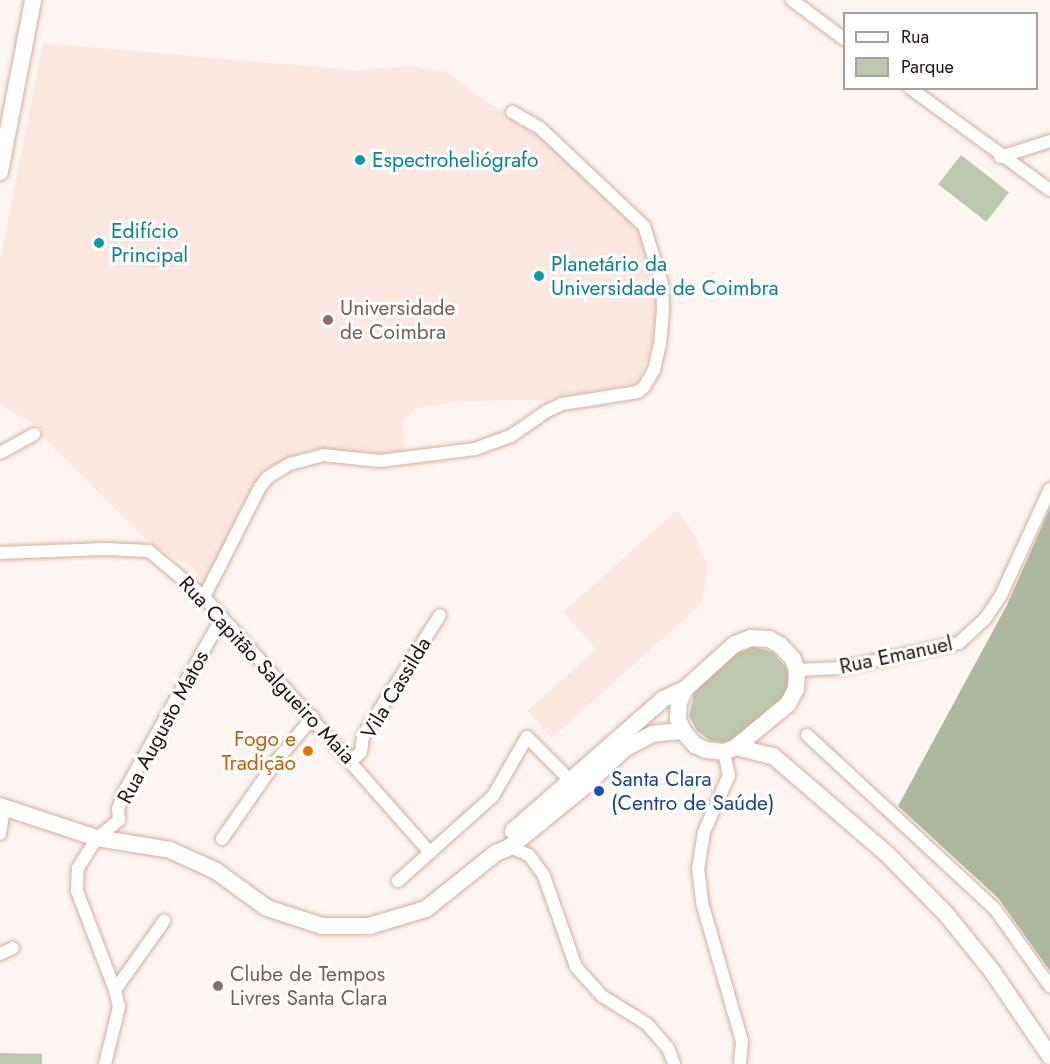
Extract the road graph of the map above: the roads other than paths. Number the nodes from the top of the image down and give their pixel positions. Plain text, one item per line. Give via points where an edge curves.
1 (33, 0) edge
2 (792, 0) edge
3 (843, 38) edge
4 (913, 90) edge
5 (512, 112) dead end
6 (1050, 141) edge
7 (1000, 157) junction
8 (0, 171) edge
9 (1050, 190) edge
10 (34, 434) dead end
11 (0, 453) edge
12 (1050, 489) edge
13 (0, 553) edge
14 (204, 597) junction
15 (440, 615) dead end
16 (221, 620) junction
17 (797, 670) junction
18 (685, 689) junction
19 (313, 717) junction
20 (759, 729) junction
21 (683, 731) junction
22 (807, 735) dead end
23 (730, 750) junction
24 (773, 756) junction
25 (351, 761) junction
26 (578, 783) junction
27 (2, 807) edge
28 (0, 834) edge
29 (97, 838) junction
30 (222, 839) dead end
31 (503, 850) junction
32 (430, 852) junction
33 (398, 881) dead end
34 (164, 921) dead end
35 (13, 948) dead end
36 (0, 954) edge
37 (1050, 986) edge
38 (115, 990) junction
39 (1050, 1056) edge
40 (105, 1064) edge
41 (674, 1064) edge
42 (740, 1064) edge

1 - 8 street
2 - 3 street
4 - 7 street
5 - 14 street via 540,129 644,226 662,284 663,309 654,370 644,387 638,392 562,404 511,436 474,449 380,461 323,455 290,464 268,477 260,487
6 - 7 street
7 - 9 street
10 - 11 street
12 - 17 street, Rua Emanuel via 1001,595 985,619 959,643 841,668
13 - 14 street, Rua Capitão Salgueiro Maia via 149,551
14 - 16 street, Rua Capitão Salgueiro Maia
15 - 25 street, Vila Cassilda via 363,736 360,752
16 - 19 street, Rua Capitão Salgueiro Maia
16 - 29 street, Rua Augusto Matos via 124,792 119,820
17 - 18 street via 780,645 769,639 751,638 735,644
17 - 20 street via 796,689 788,704
18 - 21 street via 678,719
18 - 26 street via 663,699
19 - 25 street, Rua Capitão Salgueiro Maia
19 - 30 street via 277,760
20 - 23 street
20 - 24 street
21 - 23 street via 695,745 706,750
21 - 26 street via 652,734
22 - 37 street via 995,909
23 - 24 street
23 - 42 street via 729,775 704,832 698,868 703,906 742,1041
24 - 39 street via 887,855 946,914 992,970
25 - 32 street, Rua Capitão Salgueiro Maia
26 - 31 street via 504,840
26 - 32 street via 528,737 493,796
27 - 28 street
27 - 29 street
29 - 31 street via 170,850 216,871 267,908 322,926 369,926 426,909
29 - 38 street, Rua Augusto Matos via 78,868 77,891
31 - 41 street via 529,855 544,876 576,967 602,996 647,1024 668,1048
32 - 33 street
34 - 38 street
35 - 36 street
38 - 40 street, Rua Augusto Matos via 119,1007

